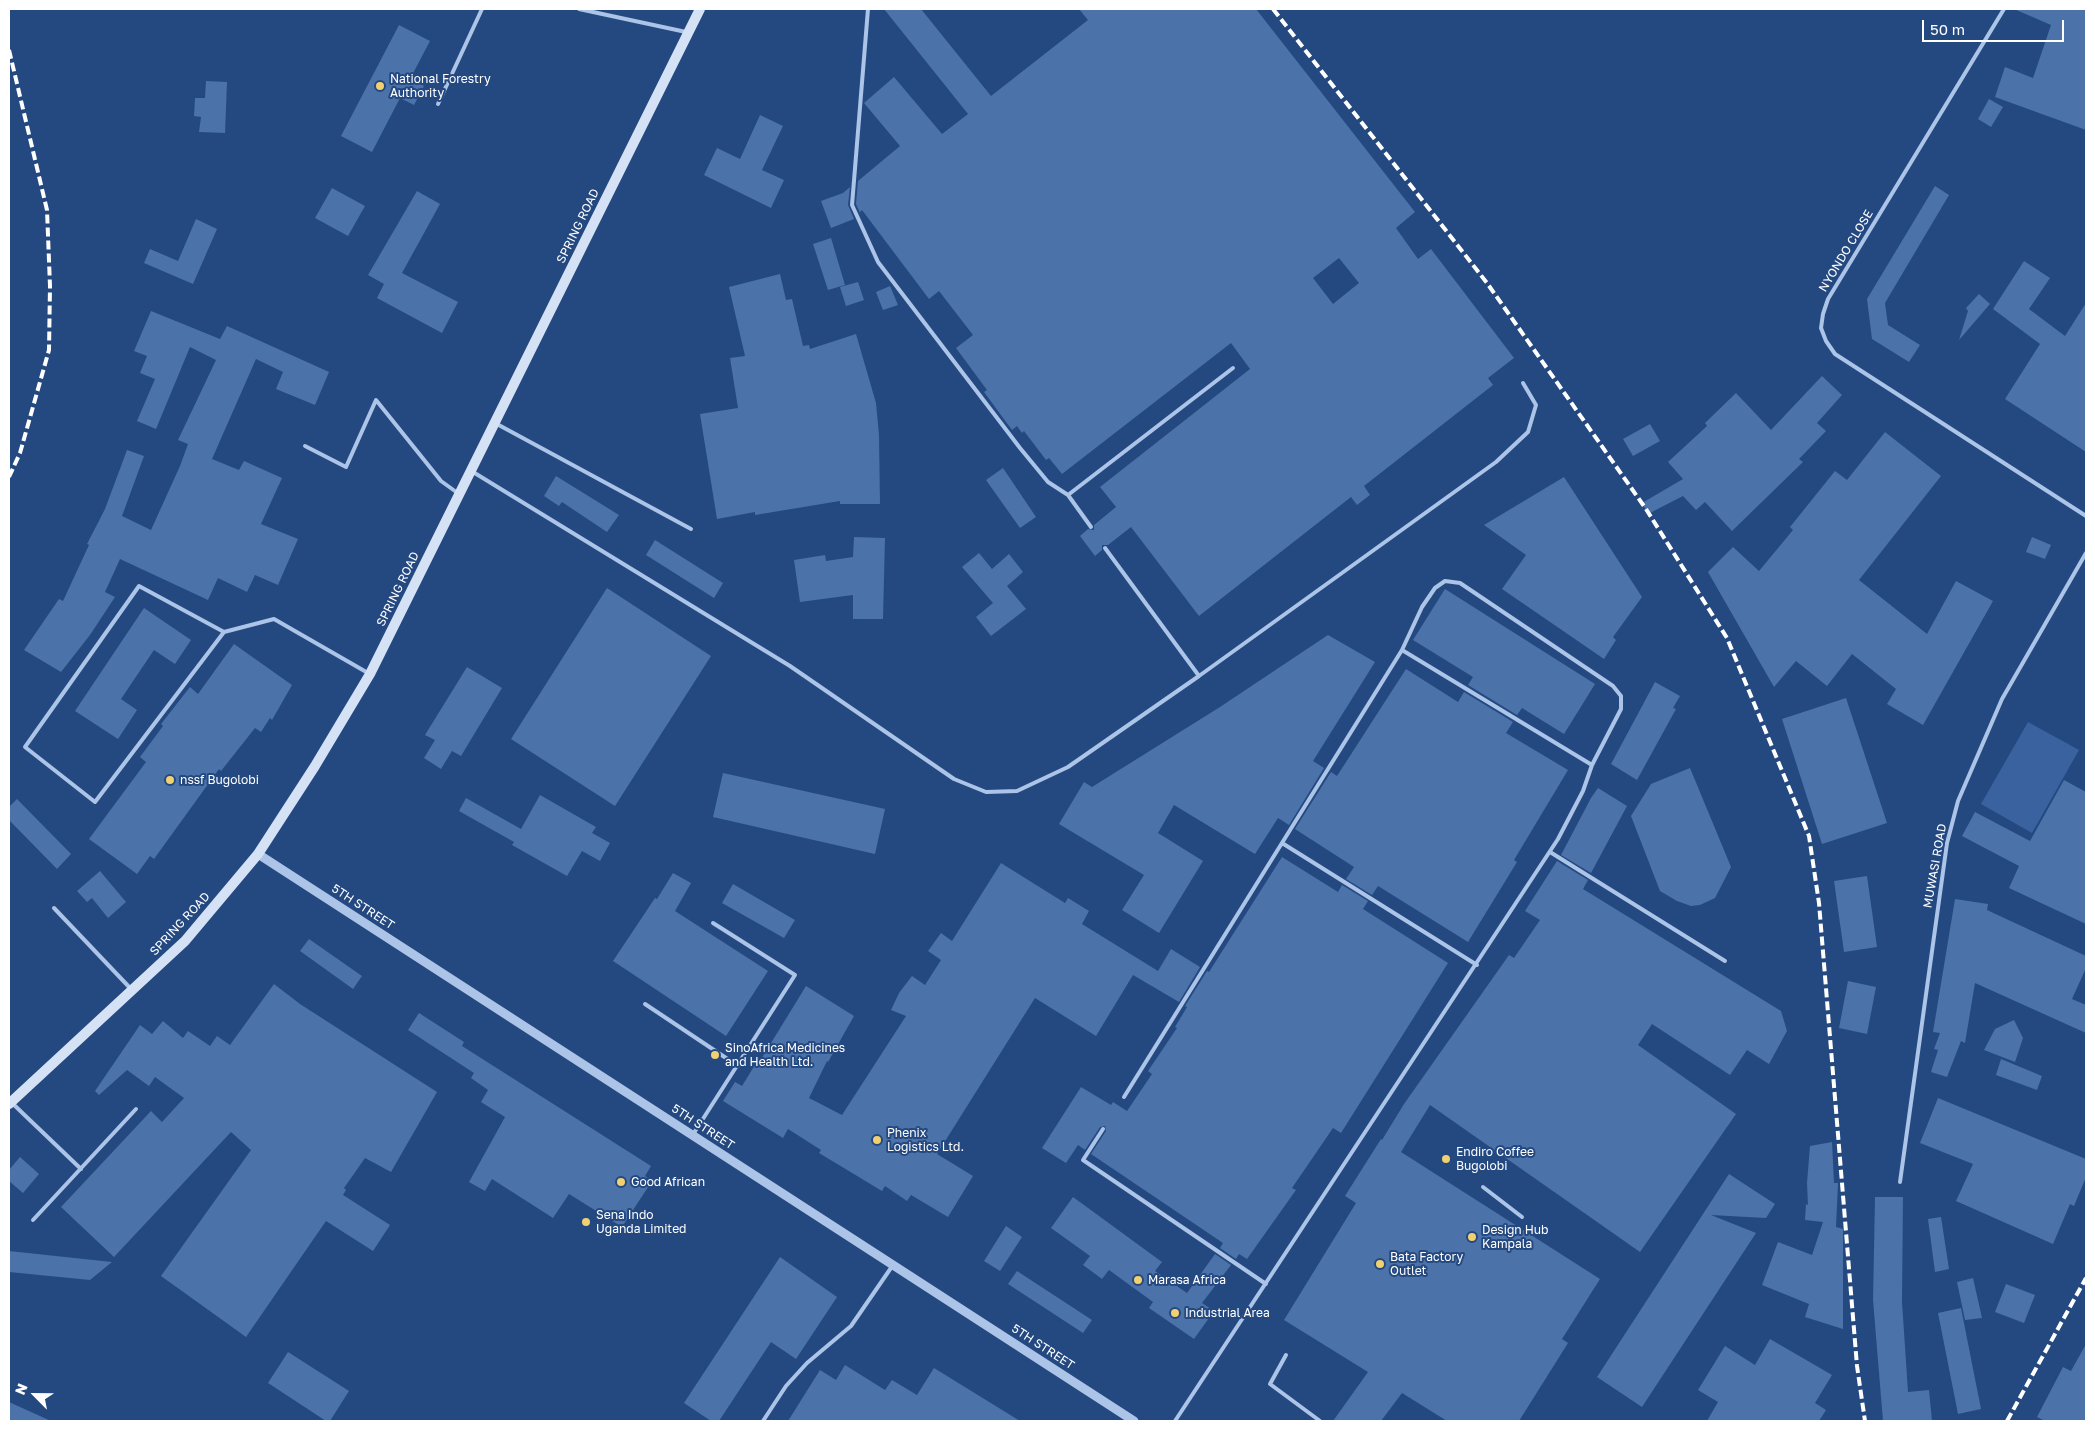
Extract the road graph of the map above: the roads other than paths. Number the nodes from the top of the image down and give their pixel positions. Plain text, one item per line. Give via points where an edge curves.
1 (482, 9) edge
2 (580, 9) edge
3 (700, 9) edge
4 (868, 9) edge
5 (2004, 9) edge
6 (688, 33) junction
7 (438, 104) dead end
8 (1233, 368) dead end
9 (1523, 383) dead end
10 (494, 423) junction
11 (306, 446) dead end
12 (471, 470) junction
13 (459, 494) junction
14 (1068, 495) junction
15 (2086, 516) edge
16 (1091, 527) dead end
17 (691, 529) dead end
18 (1104, 548) dead end
19 (2086, 553) edge
20 (224, 632) junction
21 (1402, 650) junction
22 (370, 674) junction
23 (1199, 676) junction
24 (1592, 765) junction
25 (1282, 843) junction
26 (1550, 852) junction
27 (258, 854) junction
28 (54, 908) dead end
29 (713, 923) dead end
30 (1726, 961) dead end
31 (1477, 965) junction
32 (132, 991) junction
33 (645, 1004) dead end
34 (738, 1066) junction
35 (1124, 1096) dead end
36 (10, 1103) edge
37 (136, 1109) dead end
38 (1103, 1129) dead end
39 (692, 1136) junction
40 (80, 1169) junction
41 (1900, 1182) dead end
42 (1483, 1187) dead end
43 (1522, 1217) dead end
44 (33, 1220) dead end
45 (893, 1265) junction
46 (1266, 1284) junction
47 (1286, 1355) dead end
48 (763, 1421) edge
49 (1134, 1421) edge
50 (1175, 1421) edge
51 (1320, 1421) edge

1 - 7 lane
2 - 6 lane
3 - 6 main road, SPRING ROAD
4 - 14 lane via 852,205 878,262 1020,448 1048,482
5 - 15 lane, NYONDO CLOSE via 1828,299 1821,328 1835,354
6 - 10 main road, SPRING ROAD
8 - 14 lane
9 - 23 lane via 1536,405 1528,432 1496,462
10 - 12 main road, SPRING ROAD
10 - 17 lane
11 - 13 lane via 346,467 376,400 441,481
12 - 13 main road, SPRING ROAD
12 - 23 lane via 790,666 954,779 986,792 1017,791 1068,767
13 - 22 main road, SPRING ROAD
14 - 16 lane
18 - 23 lane
19 - 41 lane, MUWASI ROAD via 2002,699 1958,801 1947,843
20 - 20 lane via 139,586 25,747 95,802
20 - 22 lane via 274,619
21 - 24 lane
21 - 24 lane via 1434,588 1445,582 1460,583 1614,686 1621,696 1621,709
21 - 25 lane
22 - 27 main road, SPRING ROAD
24 - 26 lane via 1583,791
25 - 31 lane
25 - 35 lane
26 - 30 lane
26 - 31 lane
27 - 32 main road, SPRING ROAD via 185,941
27 - 39 street, 5TH STREET
28 - 32 lane
29 - 34 lane via 795,975
31 - 46 lane
32 - 36 main road, SPRING ROAD
33 - 34 lane
34 - 39 lane
36 - 40 lane
37 - 40 lane
38 - 46 lane via 1083,1160
39 - 45 street, 5TH STREET
40 - 44 lane
42 - 43 lane
45 - 48 lane via 851,1326 786,1386
45 - 49 street, 5TH STREET
46 - 50 lane
47 - 51 lane via 1270,1384

